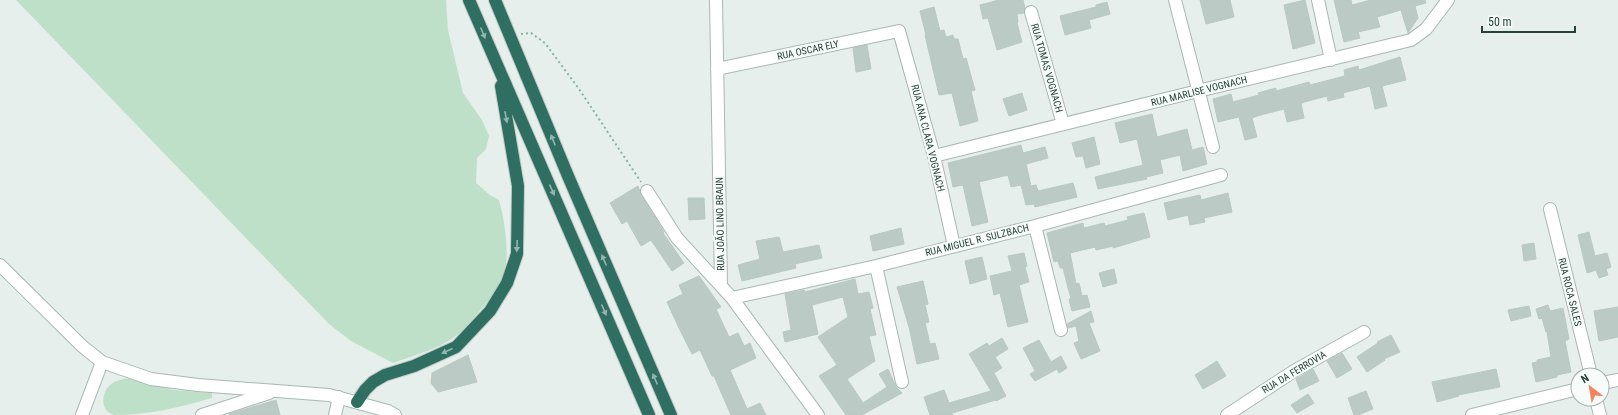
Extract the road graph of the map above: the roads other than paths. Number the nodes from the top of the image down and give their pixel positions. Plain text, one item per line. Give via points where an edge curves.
1 (469, 0) edge
2 (495, 0) edge
3 (716, 0) edge
4 (1175, 0) edge
5 (1318, 0) edge
6 (1448, 0) edge
7 (1031, 12) dead end
8 (899, 31) joint
9 (1331, 60) junction
10 (497, 65) junction
11 (717, 69) junction
12 (1198, 91) junction
13 (1064, 124) junction
14 (1213, 147) dead end
15 (934, 156) junction
16 (1221, 176) dead end
17 (647, 191) road end
18 (1550, 209) dead end
19 (1035, 226) junction
20 (954, 246) junction
21 (0, 265) edge
22 (876, 266) junction
23 (721, 286) junction
24 (732, 298) junction
25 (1061, 330) dead end
26 (1364, 332) dead end
27 (102, 362) junction
28 (1589, 367) edge
29 (902, 382) dead end
30 (274, 391) junction
31 (1570, 391) edge
32 (339, 397) junction
33 (357, 402) junction
34 (85, 414) edge
35 (202, 415) edge
36 (335, 415) edge
37 (395, 415) edge
38 (649, 415) edge
39 (671, 415) edge
40 (818, 415) edge
41 (1227, 415) edge
42 (1472, 415) edge

1 -> 10 highway
39 -> 2 highway
3 - 11 street, RUA JOÃO LINO BRAUN
4 - 12 street
5 - 9 street
6 - 9 street, RUA MARLISE VOGNACH via 1426,29 1411,40
7 - 13 street, RUA TOMAS VOGNACH
8 - 11 street, RUA OSCAR ELY
8 - 15 street, RUA ANA CLARA VOGNACH
9 - 12 street, RUA MARLISE VOGNACH
10 -> 33 highway via 518,186 517,254 507,283 490,311 456,347 414,366 385,375 368,386
10 -> 38 highway
11 - 23 street, RUA JOÃO LINO BRAUN
12 - 13 street, RUA MARLISE VOGNACH
12 - 14 street
13 - 15 street, RUA MARLISE VOGNACH
15 - 20 street, RUA ANA CLARA VOGNACH
16 - 19 street, RUA MIGUEL R. SULZBACH
17 - 23 street via 677,238
18 - 28 street, RUA ROCA SALES
19 - 20 street, RUA MIGUEL R. SULZBACH
19 - 25 street
20 - 22 street, RUA MIGUEL R. SULZBACH
21 - 27 street via 82,346
22 - 24 street, RUA MIGUEL R. SULZBACH
22 - 29 street
23 - 24 street
24 - 40 street
26 - 41 street, RUA DA FERROVIA via 1294,370
27 - 30 street via 151,379
27 - 34 street
30 - 32 street
30 - 35 street
31 - 42 street
32 - 33 street
32 - 36 street
33 - 37 street

